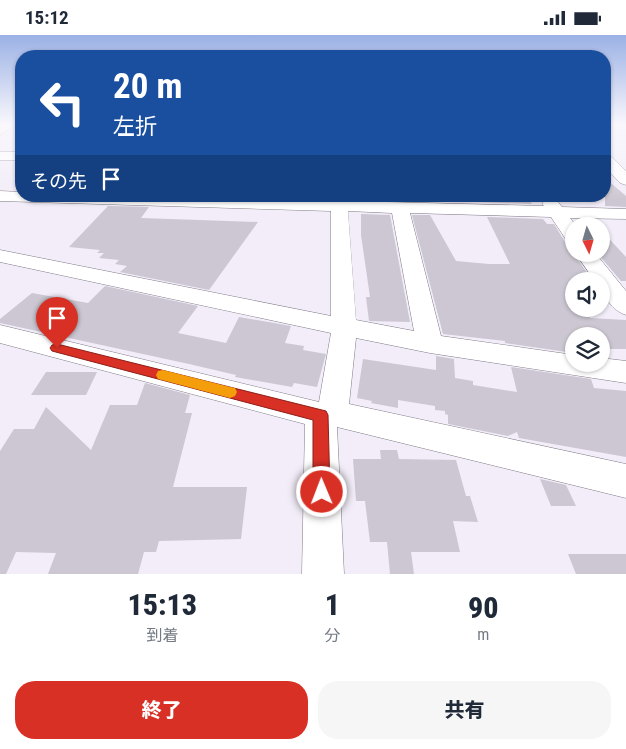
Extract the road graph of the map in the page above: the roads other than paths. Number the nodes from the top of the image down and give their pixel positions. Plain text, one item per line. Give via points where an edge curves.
1 (0, 156) edge
2 (15, 156) edge
3 (611, 165) edge
4 (626, 180) edge
5 (0, 196) edge
6 (15, 196) edge
7 (339, 202) edge
8 (348, 202) edge
9 (550, 202) edge
10 (400, 208) junction
11 (558, 213) junction
12 (626, 214) edge
13 (565, 225) edge
14 (6, 263) edge
15 (593, 263) edge
16 (626, 307) edge
17 (344, 328) junction
18 (0, 334) edge
19 (430, 344) junction
20 (626, 372) edge
21 (327, 414) junction
22 (626, 481) edge
23 (323, 574) edge

1 - 2 street
3 - 4 street
5 - 6 street
7 - 17 street
8 - 10 street
9 - 11 street
10 - 11 street
10 - 19 street
11 - 12 street
11 - 13 street
14 - 17 street
15 - 16 street
17 - 19 street
17 - 21 street
18 - 21 street
19 - 20 street
21 - 22 street
21 - 23 street

